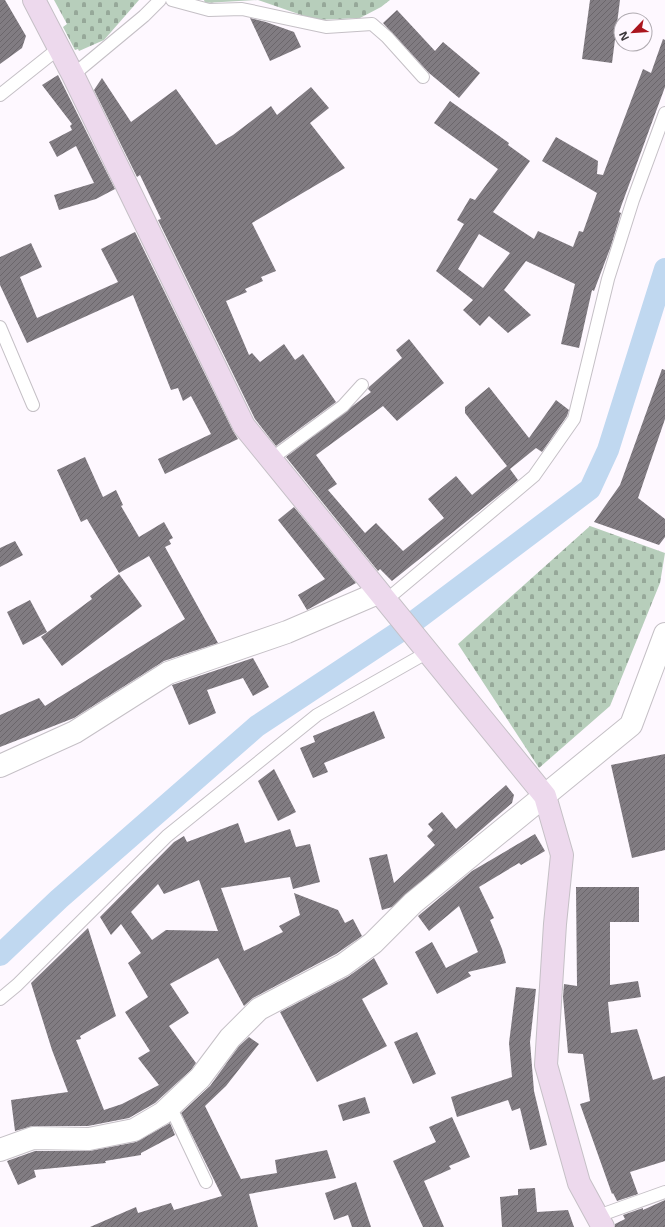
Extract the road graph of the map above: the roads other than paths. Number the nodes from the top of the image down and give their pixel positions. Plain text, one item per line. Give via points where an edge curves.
1 (34, 0) edge
2 (160, 0) edge
3 (172, 0) edge
4 (59, 48) junction
5 (73, 75) junction
6 (423, 77) dead end
7 (0, 95) edge
8 (665, 113) edge
9 (0, 327) edge
10 (362, 385) dead end
11 (33, 405) dead end
12 (270, 459) junction
13 (382, 597) junction
14 (665, 634) edge
15 (428, 652) junction
16 (0, 766) edge
17 (545, 796) junction
18 (0, 998) edge
19 (170, 1106) junction
20 (0, 1150) edge
21 (206, 1182) dead end
22 (665, 1192) edge
23 (600, 1222) edge

1 - 4 street
2 - 5 lane
3 - 6 lane via 209,10 242,9 326,27 372,24
4 - 5 street
4 - 7 lane
5 - 12 street via 244,426
8 - 13 lane via 633,200 608,279 574,419 534,476
9 - 11 lane
10 - 12 lane via 342,406
12 - 13 street
13 - 15 street
13 - 16 street via 168,673 75,732
14 - 17 street via 631,725
15 - 17 street
15 - 18 lane via 317,715 167,836 17,985
17 - 19 street via 413,903 373,943 343,965 259,1009 230,1038 200,1078
17 - 23 street via 562,855 546,1065 579,1183
19 - 20 street via 134,1130 90,1139 33,1138
19 - 21 lane
22 - 23 lane

